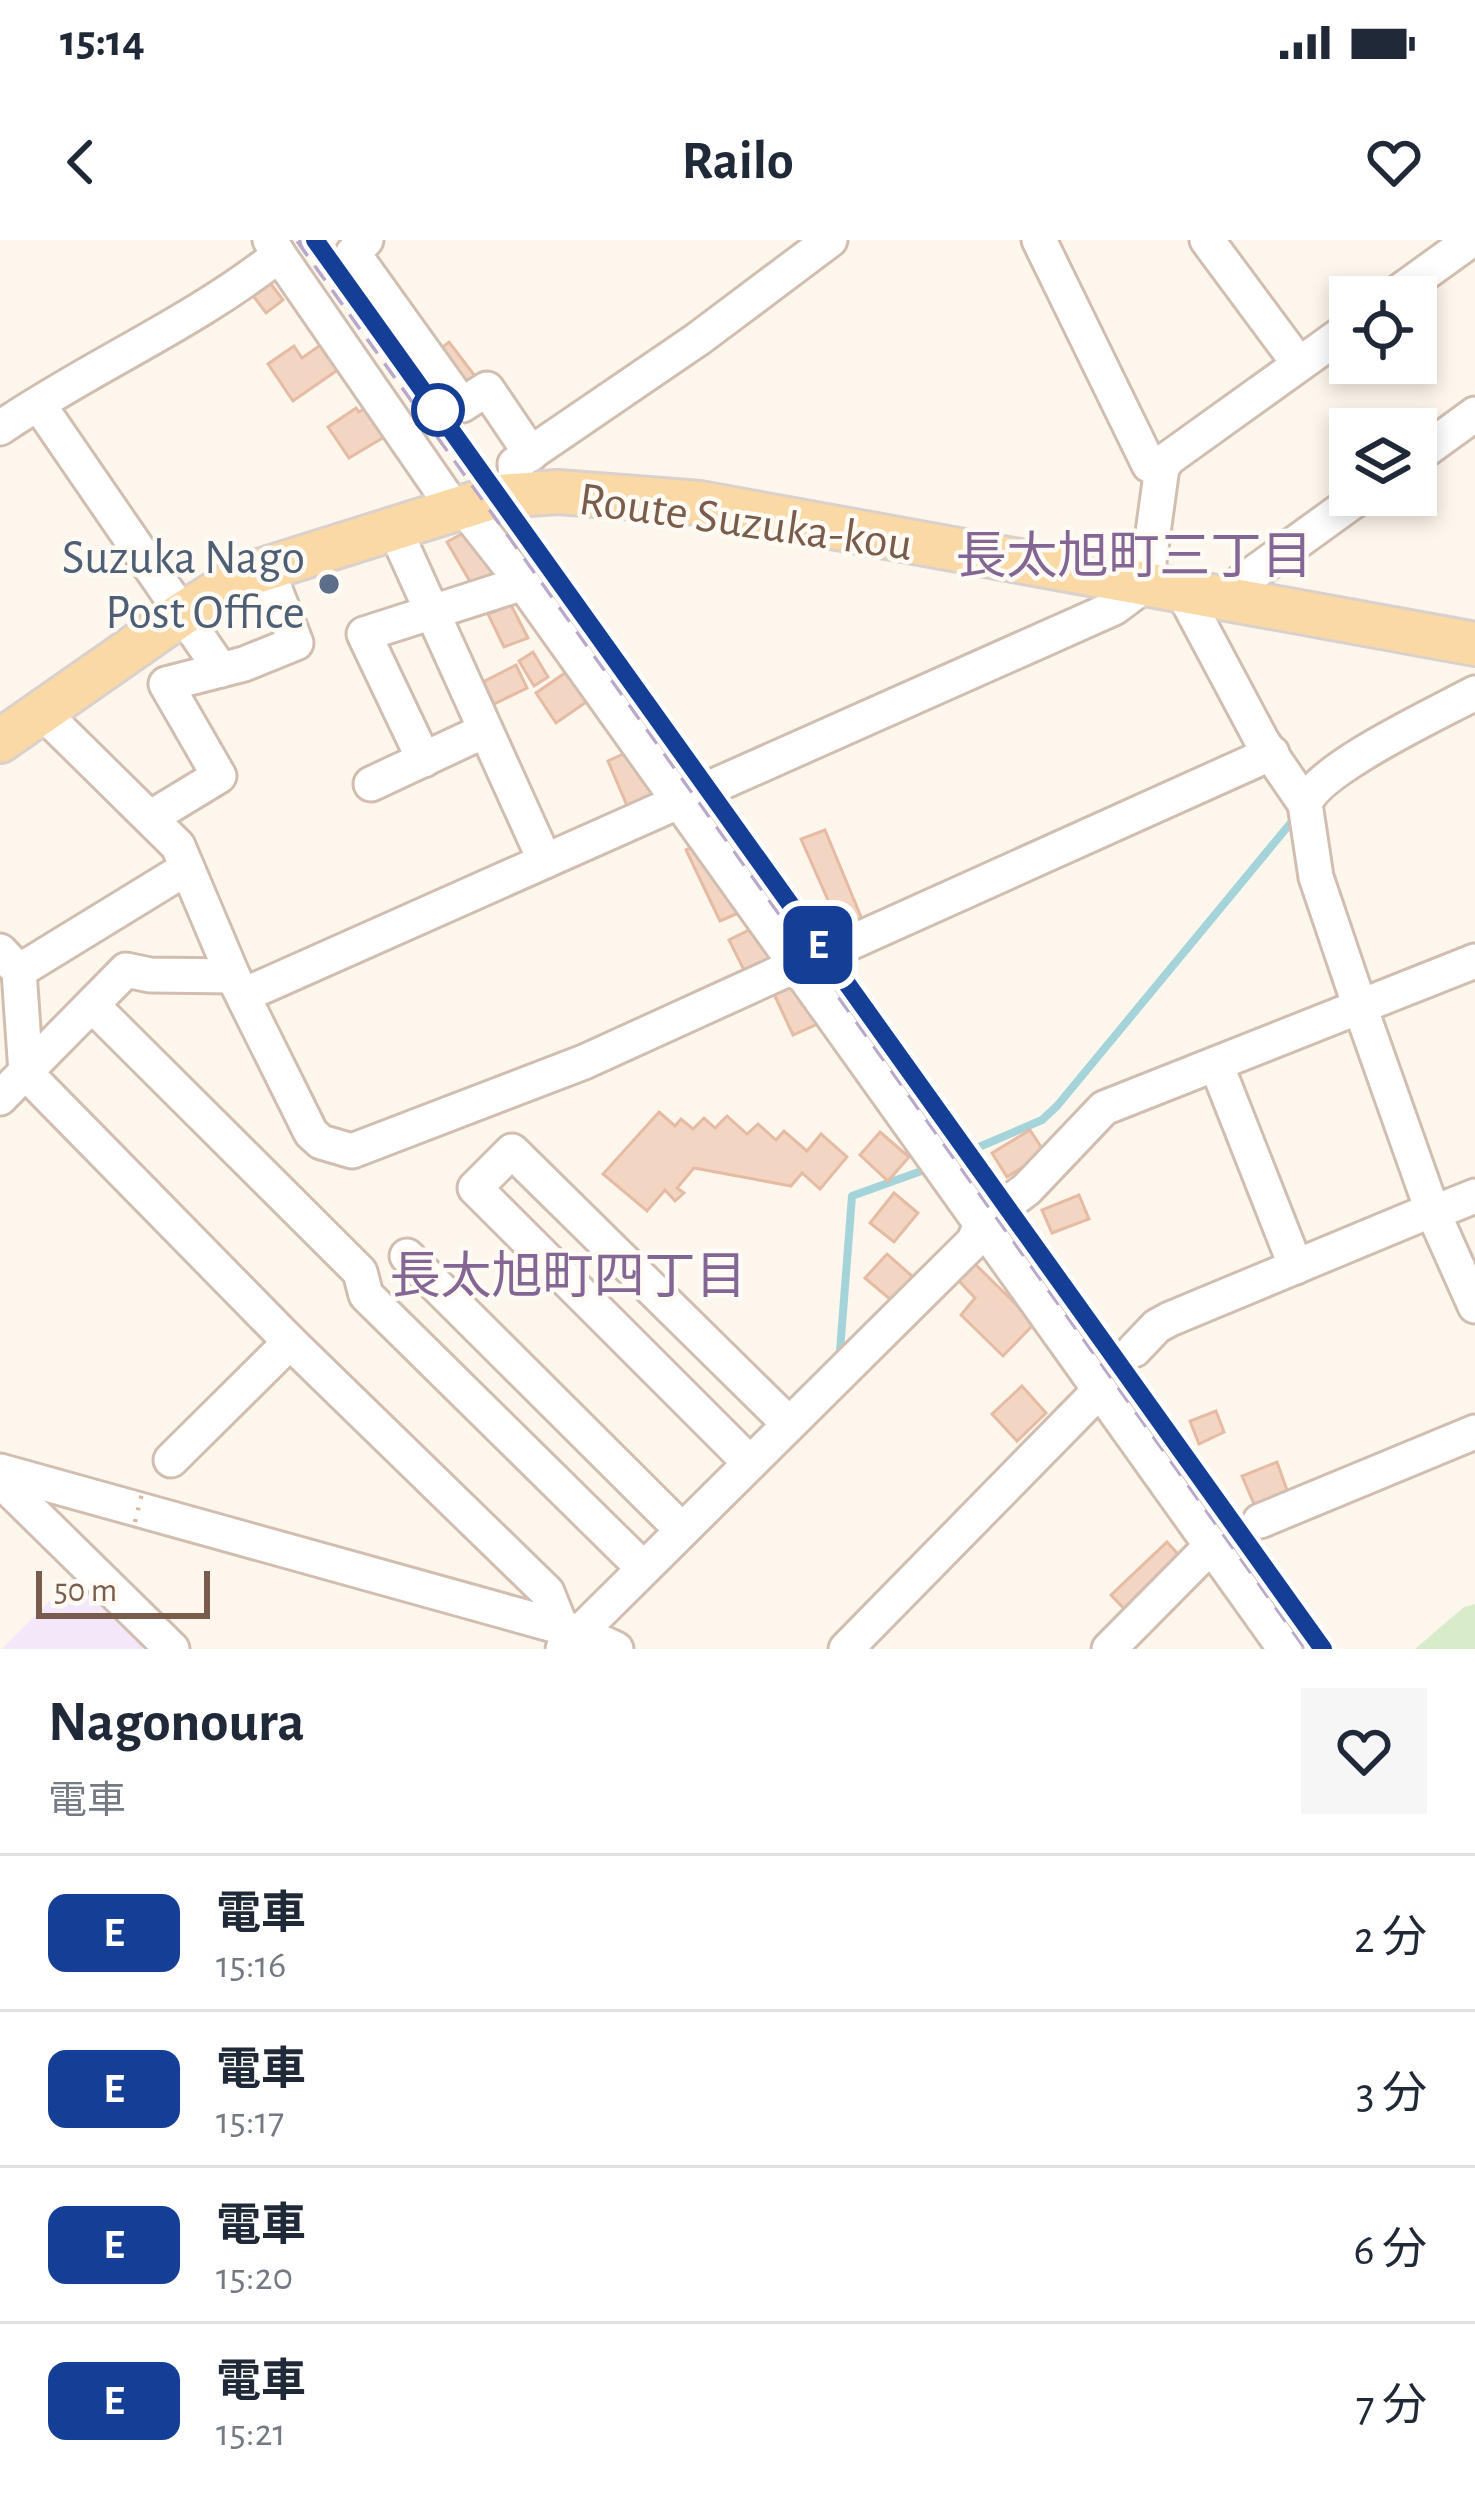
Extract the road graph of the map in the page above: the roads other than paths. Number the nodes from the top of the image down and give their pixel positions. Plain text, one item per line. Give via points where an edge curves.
1 (830, 240) edge
2 (1039, 240) edge
3 (1207, 240) edge
4 (1472, 240) edge
5 (361, 243) edge
6 (275, 248) edge
7 (1422, 276) edge
8 (1329, 343) edge
9 (1299, 364) junction
10 (39, 405) junction
11 (1475, 414) edge
12 (0, 428) edge
13 (1437, 442) edge
14 (531, 454) junction
15 (1162, 467) junction
16 (517, 495) junction
17 (460, 509) junction
18 (1329, 513) edge
19 (395, 530) junction
20 (267, 569) junction
21 (523, 583) junction
22 (1183, 590) junction
23 (429, 613) junction
24 (182, 614) junction
25 (1475, 644) edge
26 (221, 670) junction
27 (1475, 694) edge
28 (16, 723) edge
29 (484, 730) junction
30 (1272, 753) junction
31 (424, 760) junction
32 (371, 784) dead end
33 (679, 802) junction
34 (1305, 804) junction
35 (150, 818) junction
36 (545, 861) junction
37 (188, 868) junction
38 (841, 947) dead end
39 (9, 961) edge
40 (1475, 961) edge
41 (797, 965) junction
42 (238, 985) junction
43 (1359, 1004) junction
44 (93, 1006) junction
45 (1216, 1064) junction
46 (26, 1073) junction
47 (0, 1098) edge
48 (1475, 1196) edge
49 (1432, 1212) junction
50 (982, 1223) junction
51 (407, 1256) dead end
52 (1296, 1268) junction
53 (1475, 1306) edge
54 (290, 1342) junction
55 (1134, 1350) dead end
56 (1100, 1390) junction
57 (788, 1423) junction
58 (1475, 1432) edge
59 (171, 1460) dead end
60 (749, 1462) junction
61 (0, 1475) edge
62 (1260, 1521) dead end
63 (682, 1530) junction
64 (1212, 1545) junction
65 (644, 1568) junction
66 (568, 1636) edge
67 (172, 1649) edge
68 (616, 1649) edge
69 (846, 1649) edge
70 (1108, 1649) edge
71 (1286, 1649) edge

1 - 14 street
2 - 15 street via 1149,465
3 - 9 street
4 - 7 street
5 - 14 street via 353,253 462,405 487,389
6 - 10 street via 169,331
6 - 17 street
8 - 9 street
9 - 15 street
10 - 12 street
10 - 24 street
11 - 13 street
14 - 16 street via 514,464
15 - 22 street
16 - 17 main road, Route Suzuka-kou
16 - 22 main road, Route Suzuka-kou via 589,492 700,503
17 - 19 main road, Route Suzuka-kou
17 - 21 street
18 - 22 street
19 - 20 main road, Route Suzuka-kou
19 - 23 street
20 - 24 main road, Route Suzuka-kou
20 - 26 street via 296,643
21 - 23 street
21 - 33 street
22 - 25 main road, Route Suzuka-kou
22 - 30 street
22 - 33 street via 1114,608
23 - 29 street
23 - 31 street via 364,634
24 - 26 street
24 - 28 main road, Route Suzuka-kou
26 - 35 street via 166,685 220,776
27 - 34 street via 1331,773
28 - 35 street
29 - 31 street
29 - 36 street
30 - 34 street
30 - 38 street
31 - 32 street
33 - 36 street
33 - 41 street
34 - 43 street via 1316,877
35 - 37 street
36 - 42 street
37 - 39 street
37 - 42 street
39 - 46 street
40 - 43 street
41 - 42 street via 584,1062 352,1151 311,1133
41 - 50 street
42 - 44 street via 126,970
43 - 45 street
43 - 49 street
44 - 46 street
44 - 65 street via 360,1272 367,1295
45 - 50 street via 1104,1108 1027,1189
45 - 52 street
46 - 47 street
46 - 54 street
48 - 49 street
49 - 52 street
49 - 53 street
50 - 56 street
50 - 57 street via 973,1241
51 - 63 street
52 - 55 street via 1170,1319
54 - 59 street
54 - 66 street via 547,1592
56 - 64 street
56 - 69 street
57 - 60 street
57 - 60 street via 512,1151 475,1188
58 - 62 street
60 - 63 street
61 - 66 street
61 - 67 street
63 - 65 street
64 - 70 street
64 - 71 street
65 - 66 street
66 - 68 street

